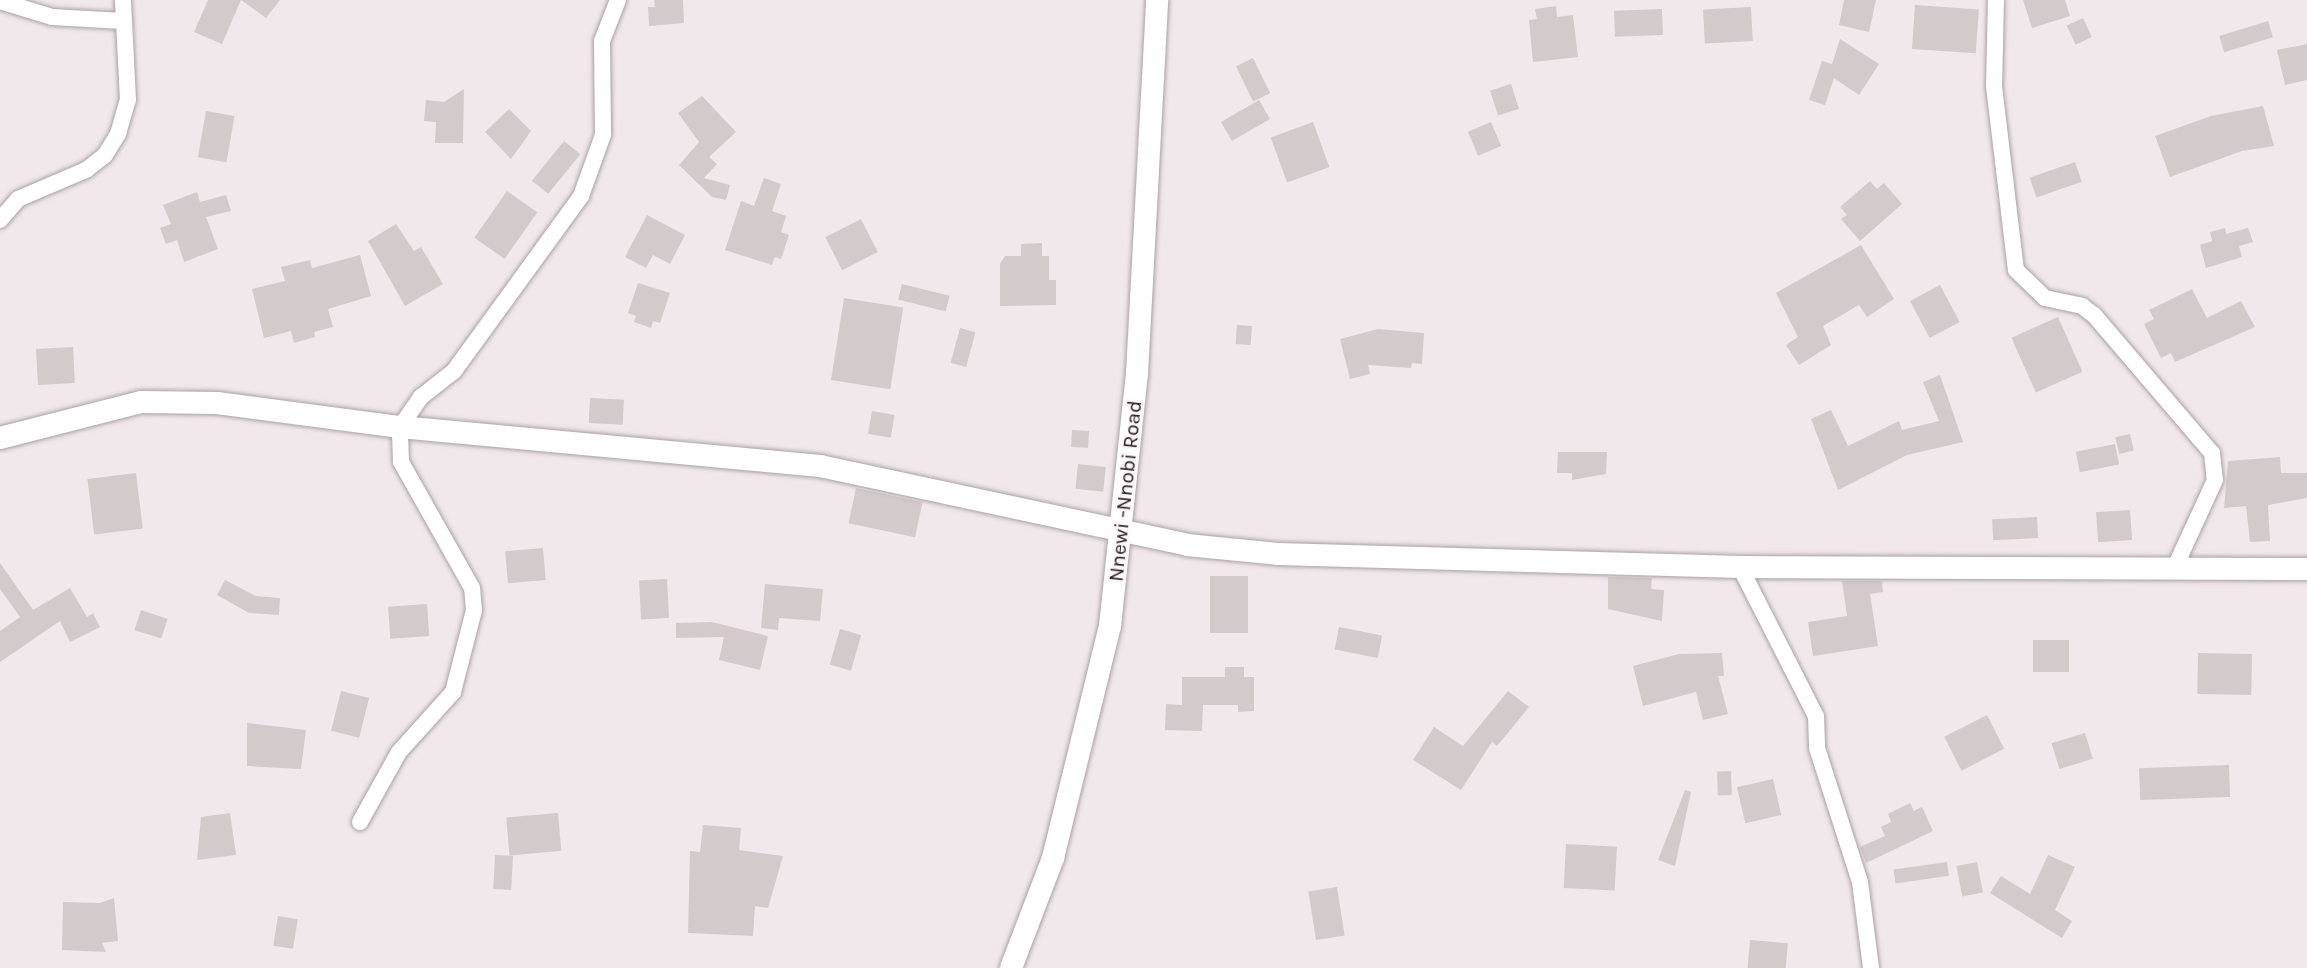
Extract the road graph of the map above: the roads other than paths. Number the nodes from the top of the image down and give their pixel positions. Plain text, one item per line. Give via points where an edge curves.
1 (123, 0) edge
2 (618, 0) edge
3 (1157, 0) edge
4 (1996, 0) edge
5 (0, 1) edge
6 (123, 21) junction
7 (0, 220) edge
8 (400, 427) junction
9 (0, 438) edge
10 (1124, 528) junction
11 (1740, 567) junction
12 (2174, 569) junction
13 (2307, 569) edge
14 (360, 822) dead end
15 (1011, 968) edge
16 (1871, 968) edge

1 - 6 street
2 - 8 street via 602,41 603,135 581,196 454,371 421,397
3 - 10 street, Nnewi -Nnobi Road
4 - 12 street via 1994,86 2016,270 2045,298 2082,306 2094,315 2212,453 2215,480
5 - 6 street via 51,17
6 - 7 street via 128,100 109,148 86,170 18,199
8 - 9 street via 217,403 141,402
8 - 10 street via 820,466
8 - 14 street via 402,462 472,588 474,610 453,692 399,752
10 - 11 street via 1187,545 1278,554
10 - 15 street, Nnewi -Nnobi Road via 1110,626 1053,858
11 - 12 street
11 - 16 street via 1816,716 1817,748 1860,882
12 - 13 street

